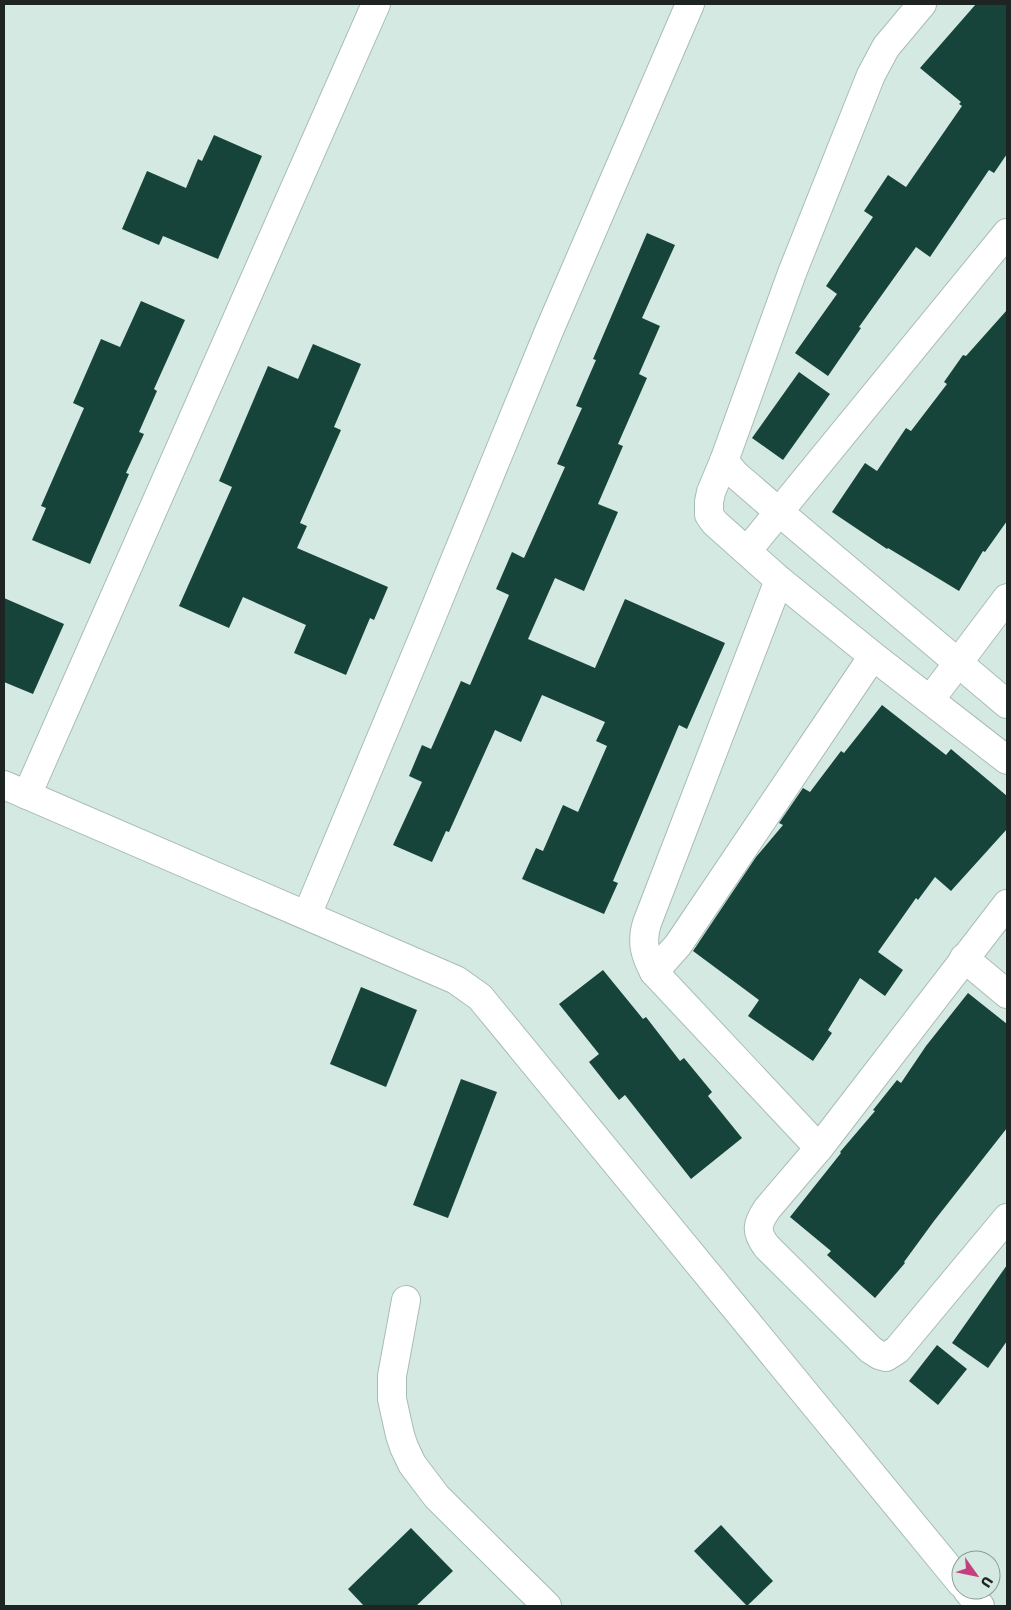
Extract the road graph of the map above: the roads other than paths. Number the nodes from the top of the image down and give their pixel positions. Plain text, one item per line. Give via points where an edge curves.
1 (376, 4) edge
2 (690, 4) edge
3 (922, 4) edge
4 (1007, 233) edge
5 (724, 461) junction
6 (778, 512) junction
7 (747, 551) junction
8 (779, 580) junction
9 (1007, 598) edge
10 (873, 656) junction
11 (958, 663) junction
12 (930, 700) junction
13 (1007, 704) edge
14 (1007, 760) edge
15 (15, 790) edge
16 (1007, 904) edge
17 (307, 915) junction
18 (964, 958) junction
19 (654, 972) junction
20 (1007, 994) edge
21 (819, 1148) junction
22 (1007, 1218) edge
23 (406, 1300) dead end
24 (951, 1571) edge
25 (547, 1606) edge

1 - 15 street
2 - 17 street via 549,332
3 - 5 street via 886,46 871,75 792,273
4 - 6 street
5 - 6 street
5 - 7 street via 711,492 709,514
6 - 7 street
6 - 11 street
7 - 8 street
8 - 10 street
8 - 19 street via 646,923 643,946
9 - 11 street
10 - 12 street
10 - 19 street via 678,945
11 - 12 street
11 - 13 street
12 - 14 street
15 - 17 street
16 - 18 street
17 - 24 street via 456,980 480,997
18 - 20 street
18 - 21 street
19 - 21 street
21 - 22 street via 760,1219 758,1230 767,1247 878,1355 886,1357 898,1350
23 - 25 street via 392,1376 392,1399 404,1447 412,1464 437,1497

